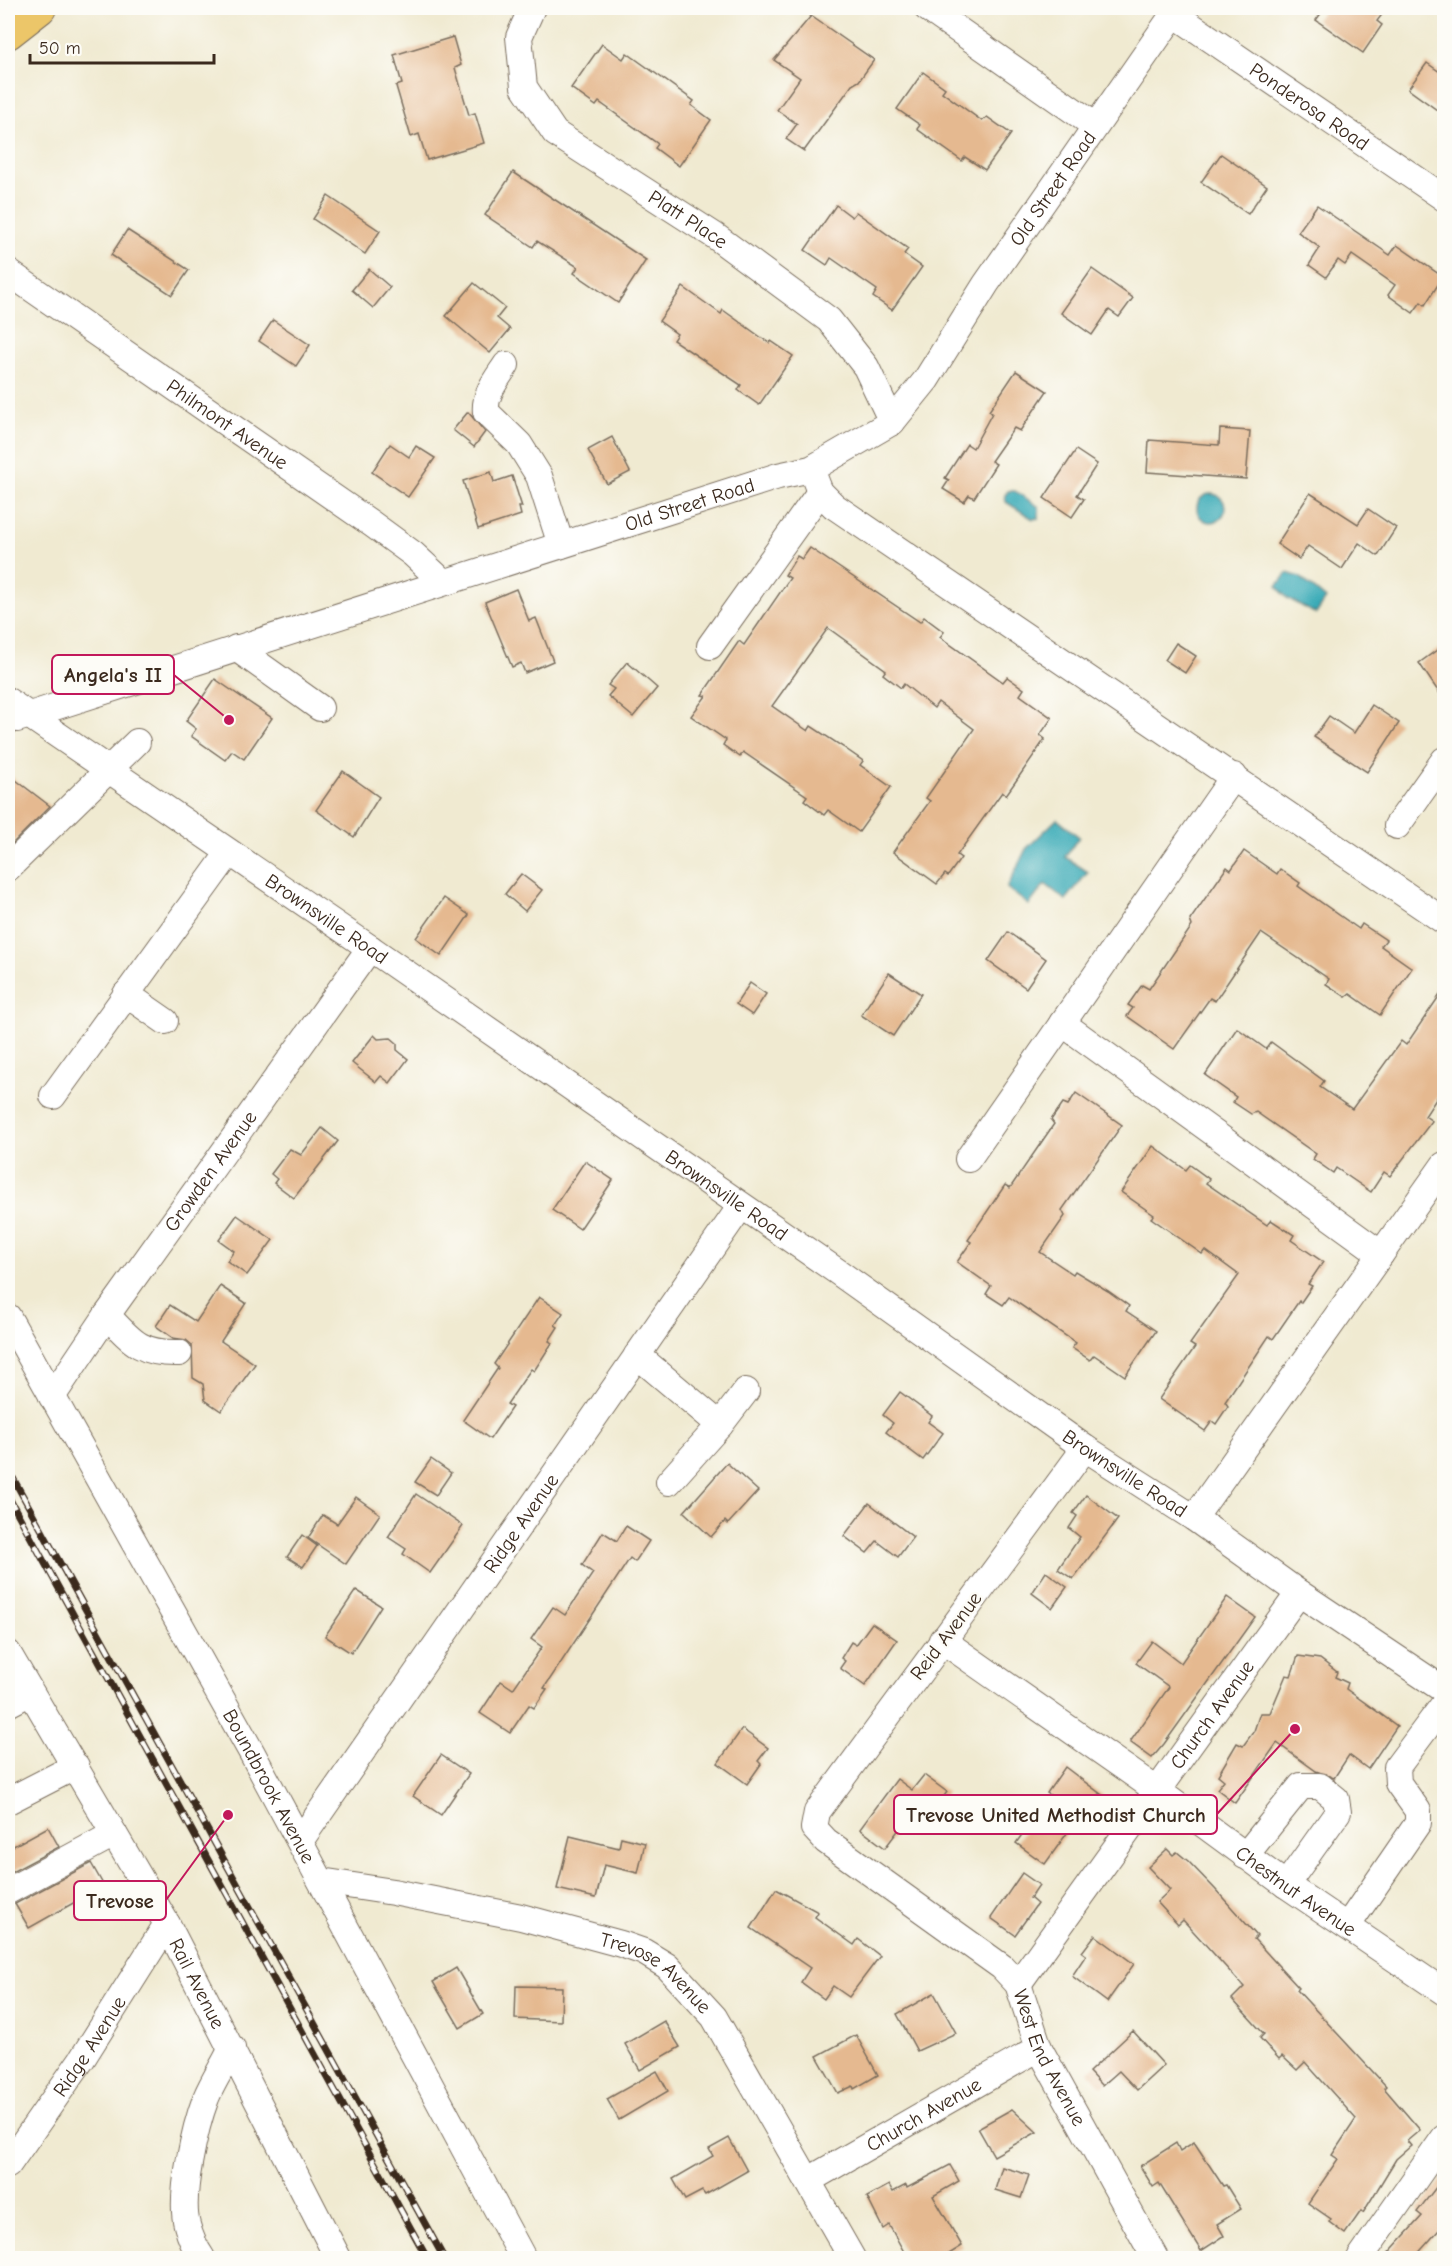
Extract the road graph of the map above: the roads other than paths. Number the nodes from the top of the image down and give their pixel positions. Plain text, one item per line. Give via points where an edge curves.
1 (40, 8) edge
2 (532, 8) edge
3 (927, 8) edge
4 (1176, 11) edge
5 (8, 33) edge
6 (1094, 125) junction
7 (1444, 198) edge
8 (12, 281) edge
9 (506, 365) dead end
10 (892, 422) junction
11 (816, 481) junction
12 (561, 545) junction
13 (443, 582) junction
14 (710, 646) dead end
15 (236, 648) junction
16 (320, 708) dead end
17 (14, 712) edge
18 (137, 742) dead end
19 (1444, 760) edge
20 (109, 770) junction
21 (1234, 776) junction
22 (1397, 826) dead end
23 (229, 853) junction
24 (8, 868) edge
25 (1444, 921) edge
26 (370, 948) junction
27 (126, 994) junction
28 (165, 1021) dead end
29 (1062, 1023) junction
30 (52, 1096) dead end
31 (968, 1159) dead end
32 (1444, 1165) edge
33 (741, 1206) junction
34 (1380, 1254) junction
35 (107, 1315) junction
36 (8, 1317) edge
37 (179, 1353) dead end
38 (637, 1355) junction
39 (746, 1391) dead end
40 (52, 1397) junction
41 (720, 1425) junction
42 (1085, 1448) junction
43 (669, 1482) dead end
44 (1194, 1518) junction
45 (1299, 1593) junction
46 (942, 1640) junction
47 (8, 1653) edge
48 (1444, 1690) edge
49 (18, 1698) edge
50 (1444, 1704) edge
51 (76, 1766) junction
52 (1158, 1791) junction
53 (8, 1801) edge
54 (814, 1828) joint
55 (114, 1834) junction
56 (300, 1841) junction
57 (1245, 1856) junction
58 (321, 1881) junction
59 (1286, 1885) junction
60 (8, 1891) edge
61 (167, 1924) junction
62 (1348, 1925) junction
63 (1018, 1984) junction
64 (1444, 1992) edge
65 (1039, 2048) junction
66 (232, 2049) junction
67 (1444, 2138) edge
68 (8, 2165) edge
69 (809, 2180) junction
70 (202, 2259) edge
71 (338, 2259) edge
72 (523, 2259) edge
73 (852, 2259) edge
74 (1155, 2259) edge
75 (1360, 2259) edge

1 - 5 main road
2 - 10 street, Platt Place via 519,37 524,87 555,133 715,236 830,320 866,367
3 - 6 street
4 - 6 street, Old Street Road
4 - 7 street, Ponderosa Road
6 - 10 street, Old Street Road via 926,380
8 - 13 street, Philmont Avenue via 372,524
9 - 12 street via 490,391 486,412 519,444 539,476
10 - 11 street, Old Street Road
11 - 12 street, Old Street Road via 777,477
11 - 14 street
11 - 21 street via 834,506
12 - 13 street, Old Street Road
13 - 15 street, Old Street Road
15 - 16 street
15 - 17 street, Old Street Road
17 - 20 street, Brownsville Road
18 - 20 street
19 - 22 street
20 - 23 street, Brownsville Road
20 - 24 street
21 - 25 street
21 - 29 street
23 - 26 street, Brownsville Road
23 - 27 street
26 - 33 street, Brownsville Road
26 - 35 street, Growden Avenue
27 - 28 street
27 - 30 street
29 - 31 street
29 - 34 street
32 - 34 street
33 - 38 street, Ridge Avenue
33 - 42 street, Brownsville Road
34 - 44 street
35 - 37 street via 143,1349 159,1354
35 - 40 street, Growden Avenue
36 - 40 street, Boundbrook Avenue
38 - 41 street
38 - 56 street, Ridge Avenue
39 - 41 street
40 - 56 street, Boundbrook Avenue
41 - 43 street
42 - 44 street, Brownsville Road
42 - 46 street, Reid Avenue
44 - 45 street, Brownsville Road
45 - 48 street, Brownsville Road
45 - 52 street, Church Avenue
46 - 52 street, Chestnut Avenue
46 - 54 street, Reid Avenue via 817,1812
47 - 49 street, Rail Avenue
49 - 51 street, Rail Avenue
50 - 62 street via 1397,1767 1398,1783 1418,1811 1418,1823
51 - 53 street
51 - 55 street, Rail Avenue
52 - 57 street, Chestnut Avenue
52 - 63 street, Church Avenue
54 - 63 street, West End Avenue via 826,1841 1002,1967
55 - 60 street
55 - 61 street, Rail Avenue
56 - 58 street, Boundbrook Avenue
57 - 59 street, Chestnut Avenue
57 - 59 street via 1301,1786 1320,1786 1336,1798 1338,1812
58 - 69 street, Trevose Avenue via 521,1917 644,1952 667,1966 714,2017
58 - 72 street, Boundbrook Avenue
59 - 62 street, Chestnut Avenue
61 - 66 street, Rail Avenue
61 - 68 street, Ridge Avenue via 82,2059
62 - 64 street, Chestnut Avenue
63 - 65 street, West End Avenue
65 - 69 street, Church Avenue
65 - 74 street, West End Avenue
66 - 70 street via 207,2097 195,2138 184,2204 186,2224
66 - 71 street, Rail Avenue
67 - 75 street
69 - 73 street, Trevose Avenue

